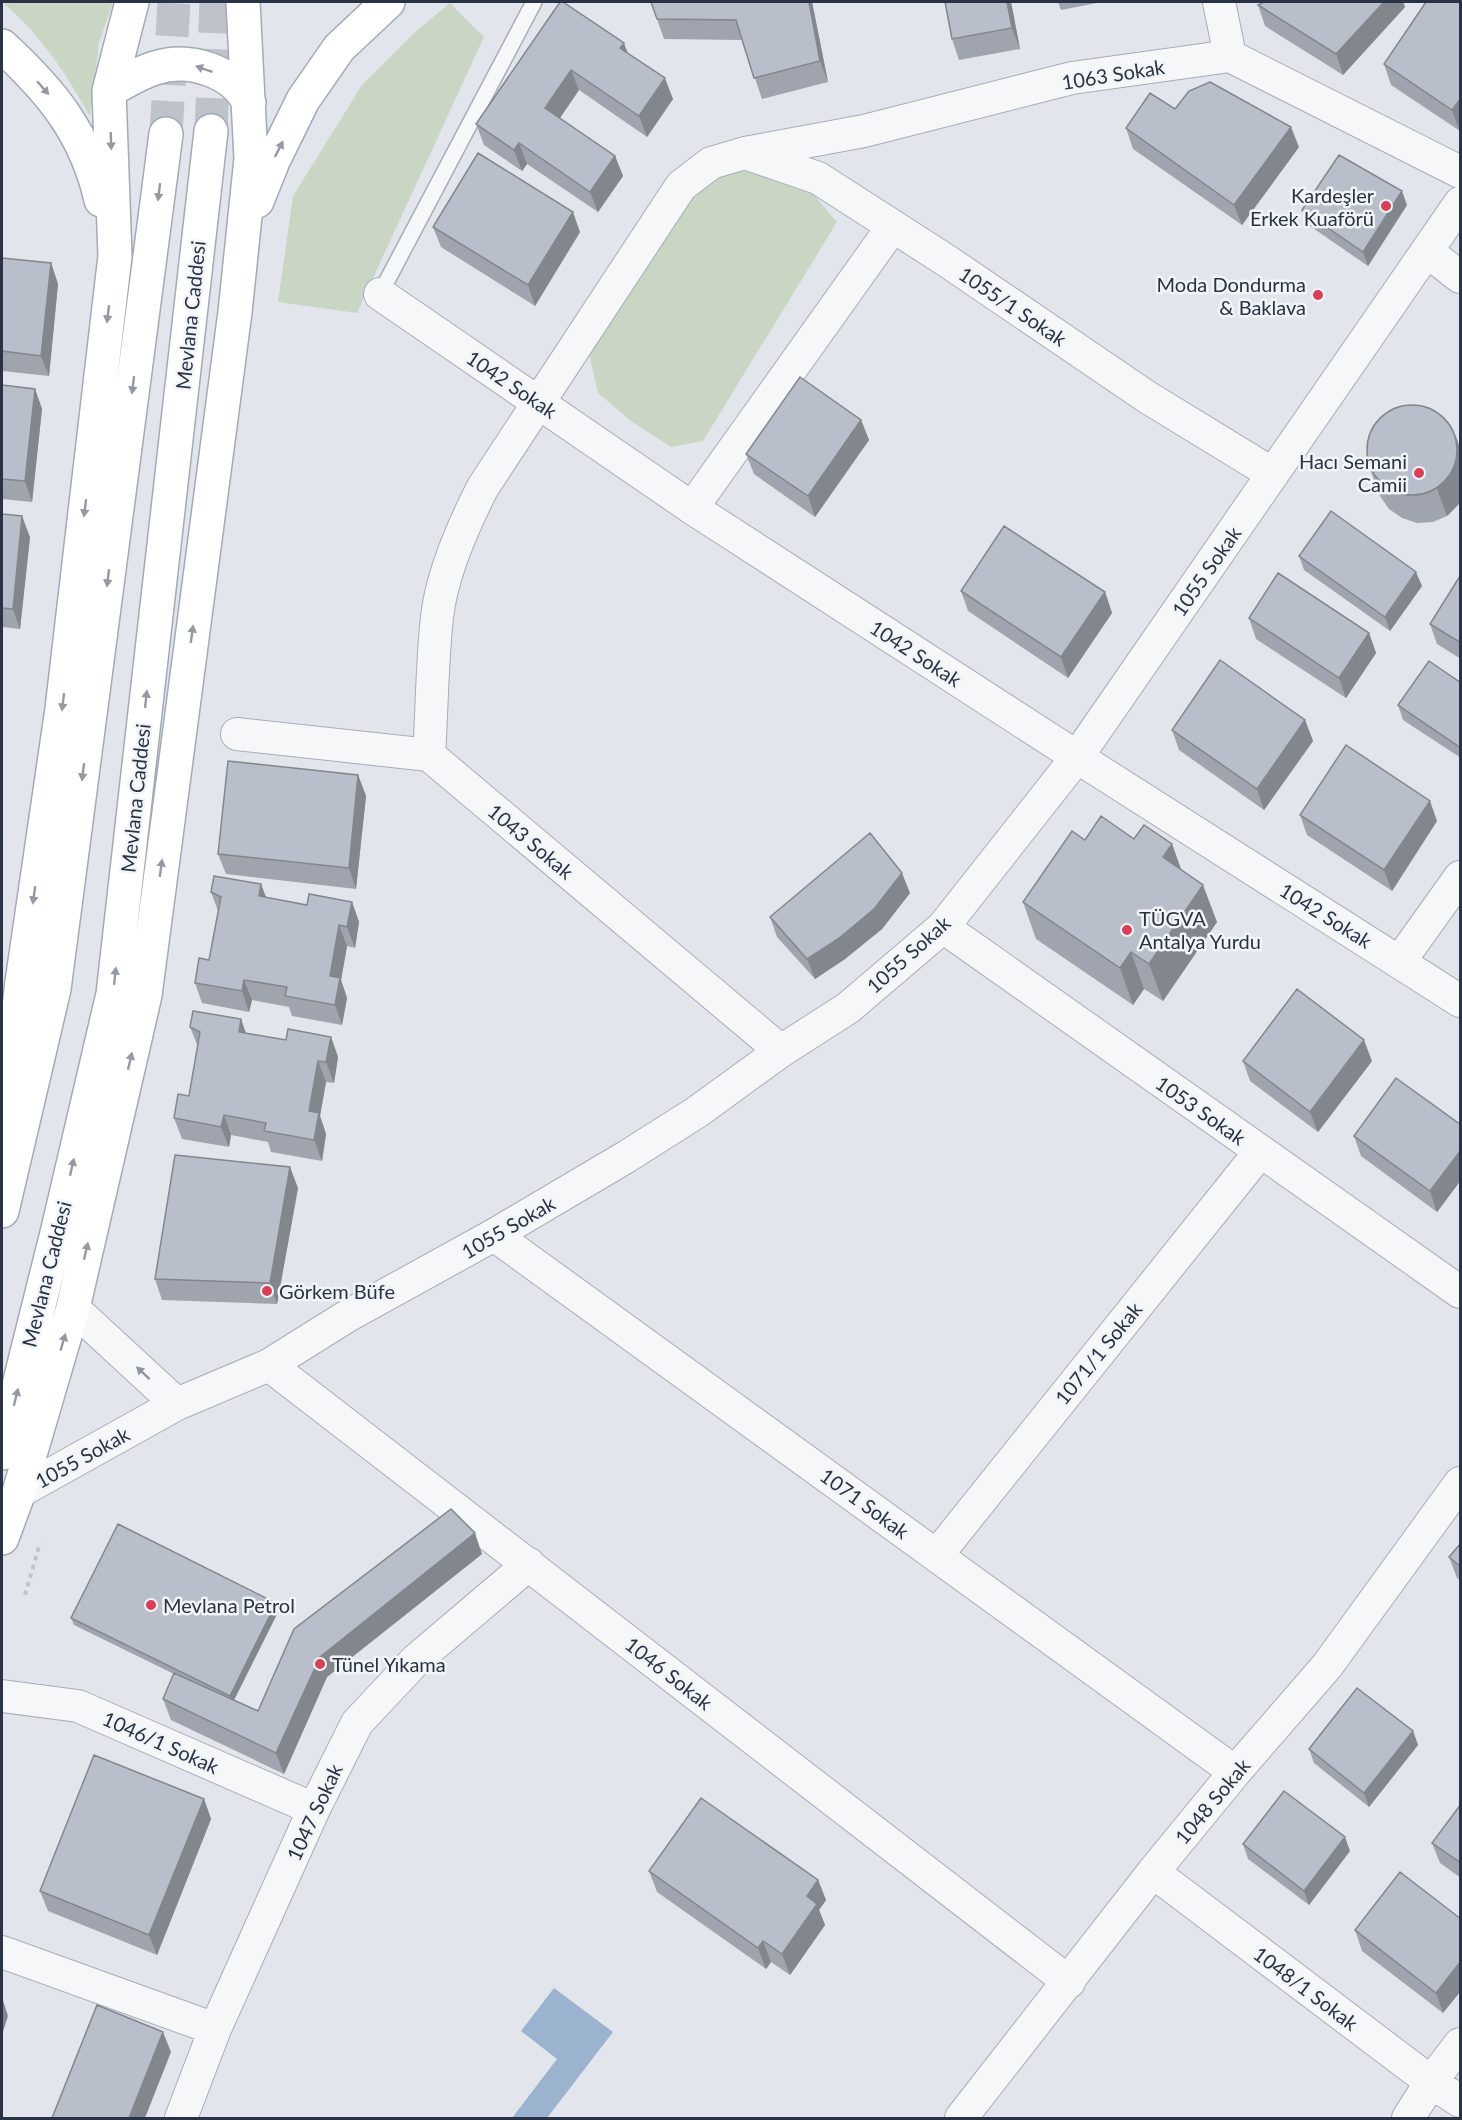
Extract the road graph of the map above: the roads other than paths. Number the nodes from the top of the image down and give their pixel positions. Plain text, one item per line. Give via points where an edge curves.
1 (132, 2) edge
2 (243, 2) edge
3 (388, 2) edge
4 (534, 2) edge
5 (1219, 2) edge
6 (2, 46) edge
7 (1230, 56) junction
8 (109, 91) junction
9 (249, 103) junction
10 (211, 131) tunnel mouth
11 (166, 134) tunnel mouth
12 (745, 153) junction
13 (1461, 172) edge
14 (1461, 203) edge
15 (893, 226) junction
16 (242, 242) junction
17 (1428, 252) junction
18 (115, 256) junction
19 (1461, 277) edge
20 (380, 294) joint
21 (538, 402) junction
22 (1273, 474) junction
23 (692, 508) junction
24 (237, 734) dead end
25 (429, 755) junction
26 (1077, 757) junction
27 (1461, 877) edge
28 (943, 927) junction
29 (1400, 961) junction
30 (1461, 1001) edge
31 (781, 1051) junction
32 (2, 1147) edge
33 (1260, 1152) junction
34 (2, 1211) edge
35 (494, 1235) junction
36 (1461, 1292) edge
37 (73, 1308) junction
38 (269, 1365) junction
39 (177, 1404) junction
40 (2, 1454) edge
41 (1461, 1483) edge
42 (19, 1492) junction
43 (2, 1538) edge
44 (937, 1555) junction
45 (529, 1564) junction
46 (2, 1696) edge
47 (1235, 1772) junction
48 (314, 1809) junction
49 (1153, 1872) junction
50 (2, 1952) edge
51 (1069, 1982) junction
52 (214, 2029) junction
53 (1461, 2044) edge
54 (1431, 2082) junction
55 (1461, 2101) edge
56 (181, 2118) edge
57 (962, 2118) edge
58 (1408, 2118) edge

1 - 8 main road
2 - 9 main road, Mevlana Caddesi
16 -> 3 main road via 273,161 303,100 339,48
4 - 20 lane
5 - 7 street
6 -> 18 main road via 65,113 94,170
7 - 12 street, 1063 Sokak via 1072,78 864,131
7 - 13 street
9 -> 8 main road via 231,79 195,65 158,67
8 -> 18 main road
9 - 16 main road, Mevlana Caddesi via 250,159
40 -> 10 main road, Mevlana Caddesi via 113,994
11 -> 34 main road via 54,989
12 - 15 street, 1055/1 Sokak via 818,178
12 - 21 street, 1063 Sokak via 711,163 681,186
14 - 17 street, 1055 Sokak
15 - 22 street, 1055/1 Sokak via 1147,397
15 - 23 street
37 -> 16 main road, Mevlana Caddesi via 145,995
17 - 19 street
17 - 22 street, 1055 Sokak
18 -> 32 main road via 62,709 21,982
20 - 21 street, 1042 Sokak
21 - 23 street, 1042 Sokak
21 - 25 street, 1063 Sokak via 483,488 463,526 449,566 437,615
22 - 26 street, 1055 Sokak
23 - 26 street, 1042 Sokak
24 - 25 street
25 - 31 street, 1043 Sokak
26 - 28 street, 1055 Sokak
26 - 29 street, 1042 Sokak
27 - 29 street
28 - 31 street, 1055 Sokak via 848,1008
28 - 33 street, 1053 Sokak
29 - 30 street, 1042 Sokak
31 - 35 street, 1055 Sokak via 697,1112
33 - 36 street, 1053 Sokak
33 - 44 street, 1071/1 Sokak
35 - 38 street, 1055 Sokak via 349,1315
35 - 44 street, 1071 Sokak
39 -> 37 street
42 -> 37 main road, Mevlana Caddesi
38 - 39 street, 1055 Sokak
38 - 45 street, 1046 Sokak
39 - 42 street, 1055 Sokak
41 - 47 street, 1048 Sokak via 1327,1666
42 - 43 main road, Mevlana Caddesi
44 - 47 street, 1071 Sokak
45 - 48 street, 1047 Sokak via 416,1660 357,1723
45 - 51 street, 1046 Sokak
46 - 48 street, 1046/1 Sokak via 78,1706
47 - 49 street, 1048 Sokak
48 - 52 street, 1047 Sokak
49 - 51 street, 1048 Sokak
49 - 54 street, 1048/1 Sokak
50 - 52 street
51 - 57 street, 1048 Sokak
52 - 56 street, 1047 Sokak
53 - 54 street
54 - 55 street, 1048/1 Sokak
54 - 58 street

